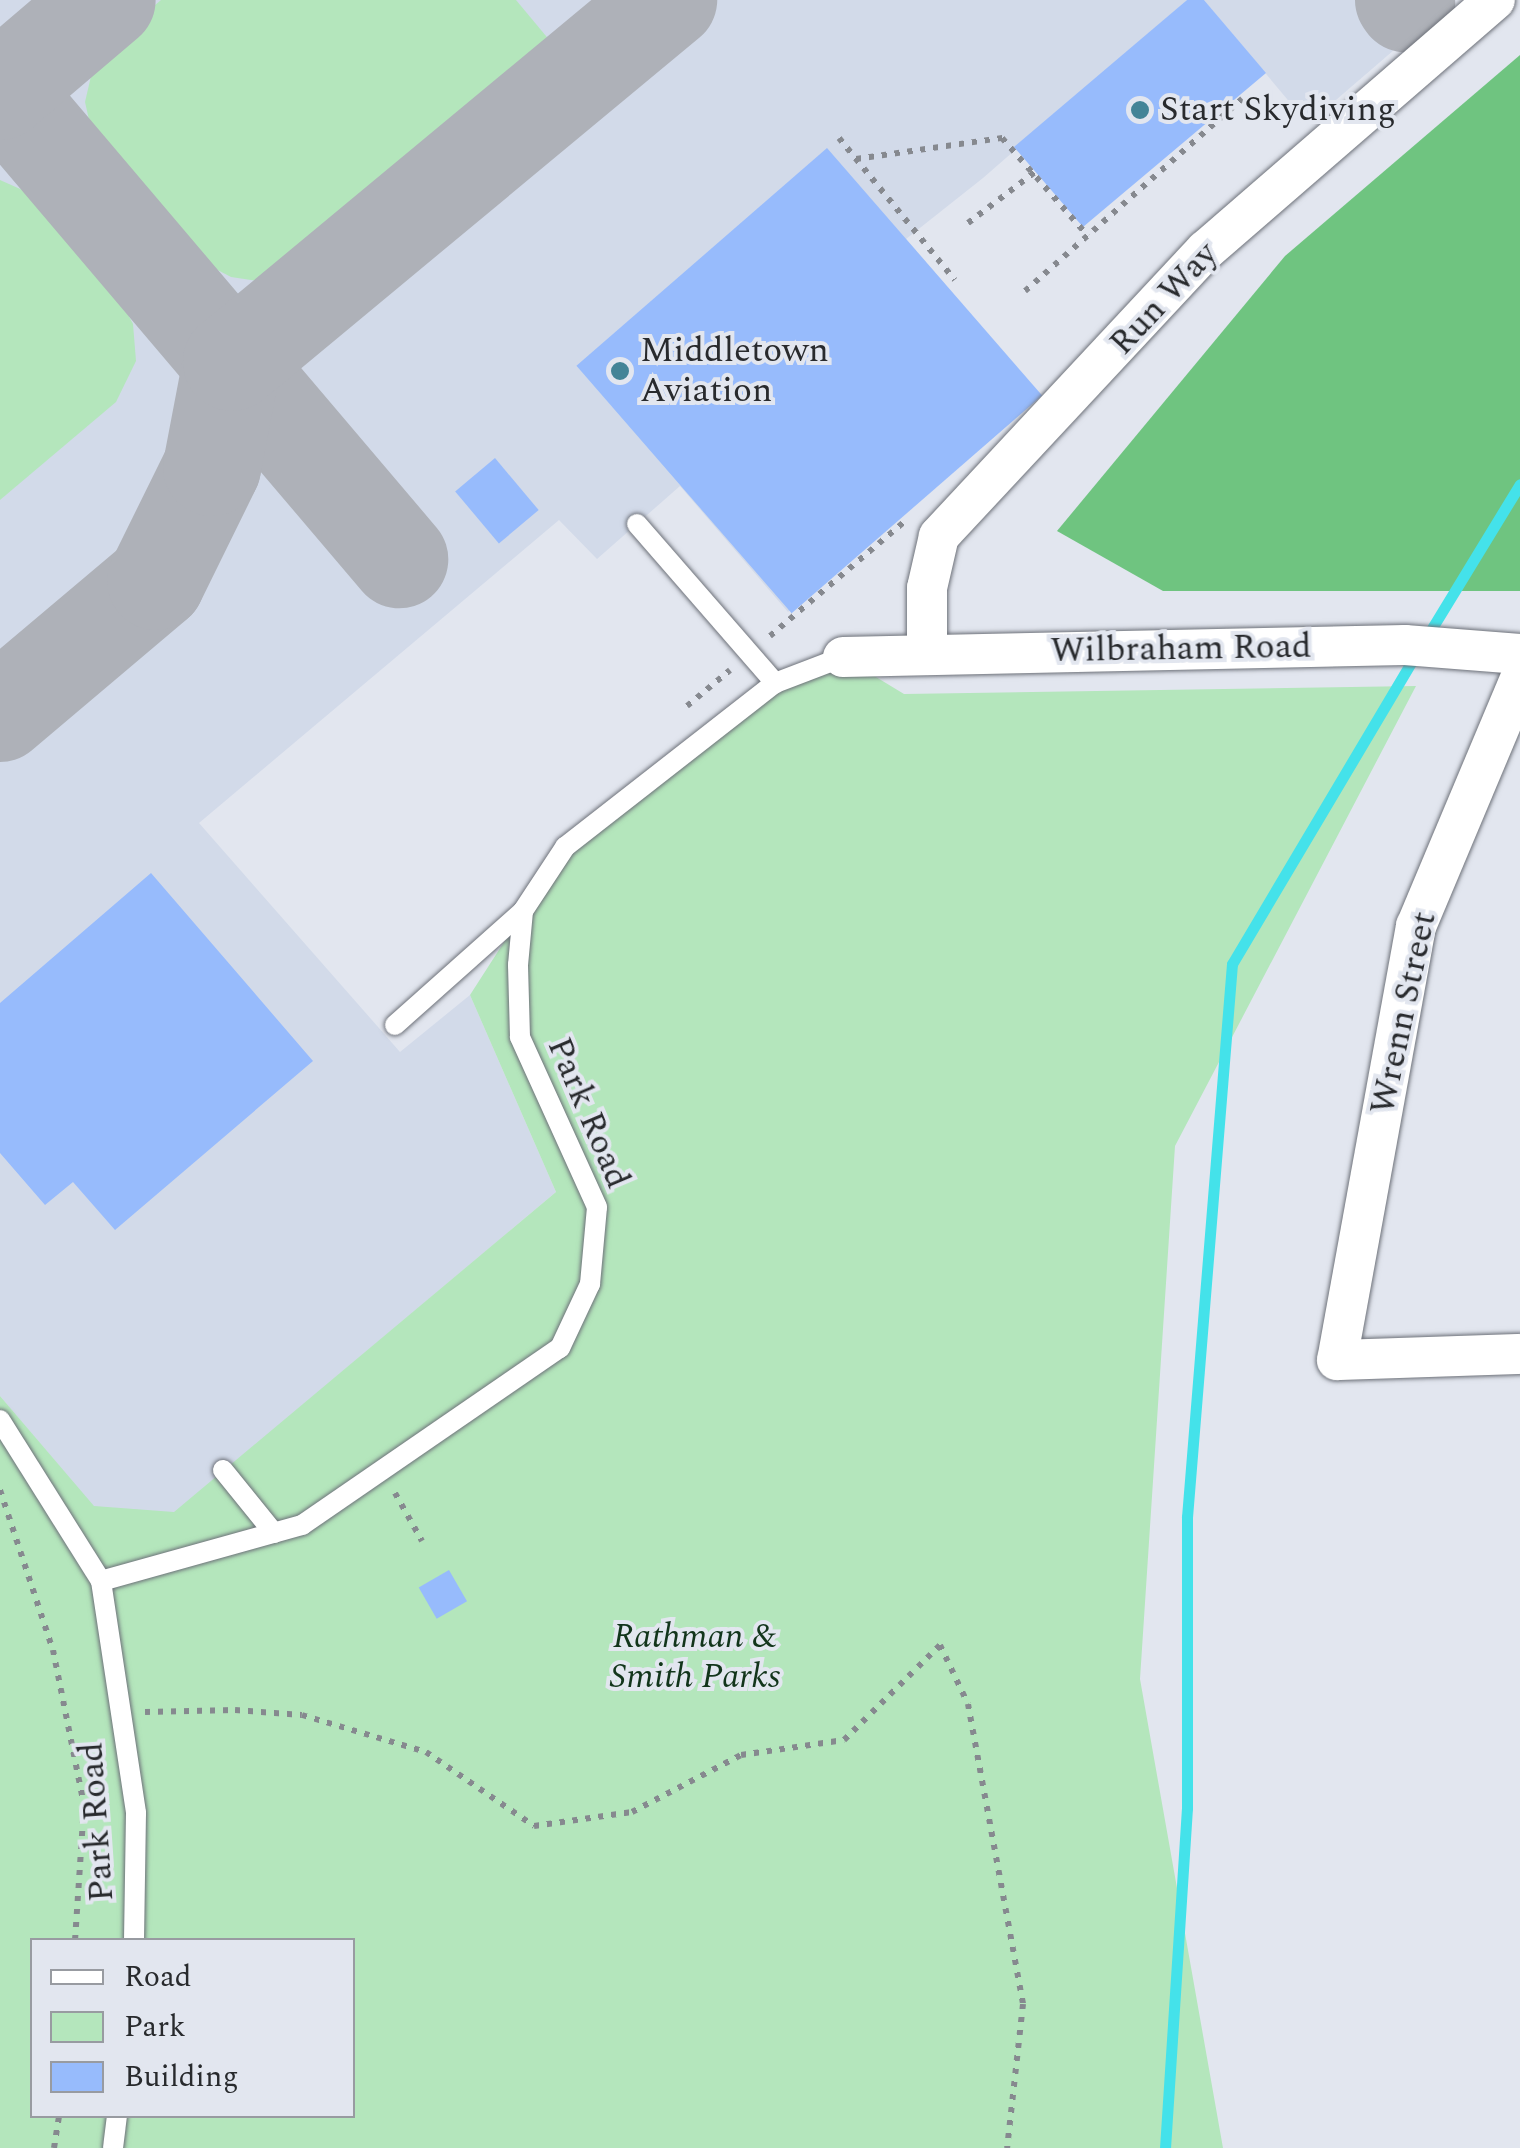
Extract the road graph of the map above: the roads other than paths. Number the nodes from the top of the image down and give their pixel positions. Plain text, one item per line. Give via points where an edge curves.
1 (1496, 0) edge
2 (637, 524) dead end
3 (927, 654) junction
4 (1520, 654) edge
5 (843, 657) joint
6 (1520, 679) edge
7 (775, 682) junction
8 (523, 911) junction
9 (395, 1025) dead end
10 (1520, 1354) edge
11 (0, 1420) edge
12 (224, 1470) dead end
13 (274, 1533) junction
14 (101, 1581) junction
15 (134, 1938) edge
16 (117, 2118) edge
17 (113, 2148) edge

1 - 3 street, Run Way via 1206,250 939,536 927,588
2 - 7 lane
3 - 4 street, Wilbraham Road via 1405,645
3 - 5 street, Wilbraham Road
5 - 7 lane, Park Road
6 - 10 street, Wrenn Street via 1416,926 1337,1360
7 - 8 lane, Park Road via 565,847
8 - 9 lane
8 - 13 lane, Park Road via 520,1037 598,1207 590,1284 560,1348 302,1525
11 - 14 lane, Park Road
12 - 13 lane
13 - 14 lane, Park Road
14 - 15 lane, Park Road via 136,1813
16 - 17 lane

